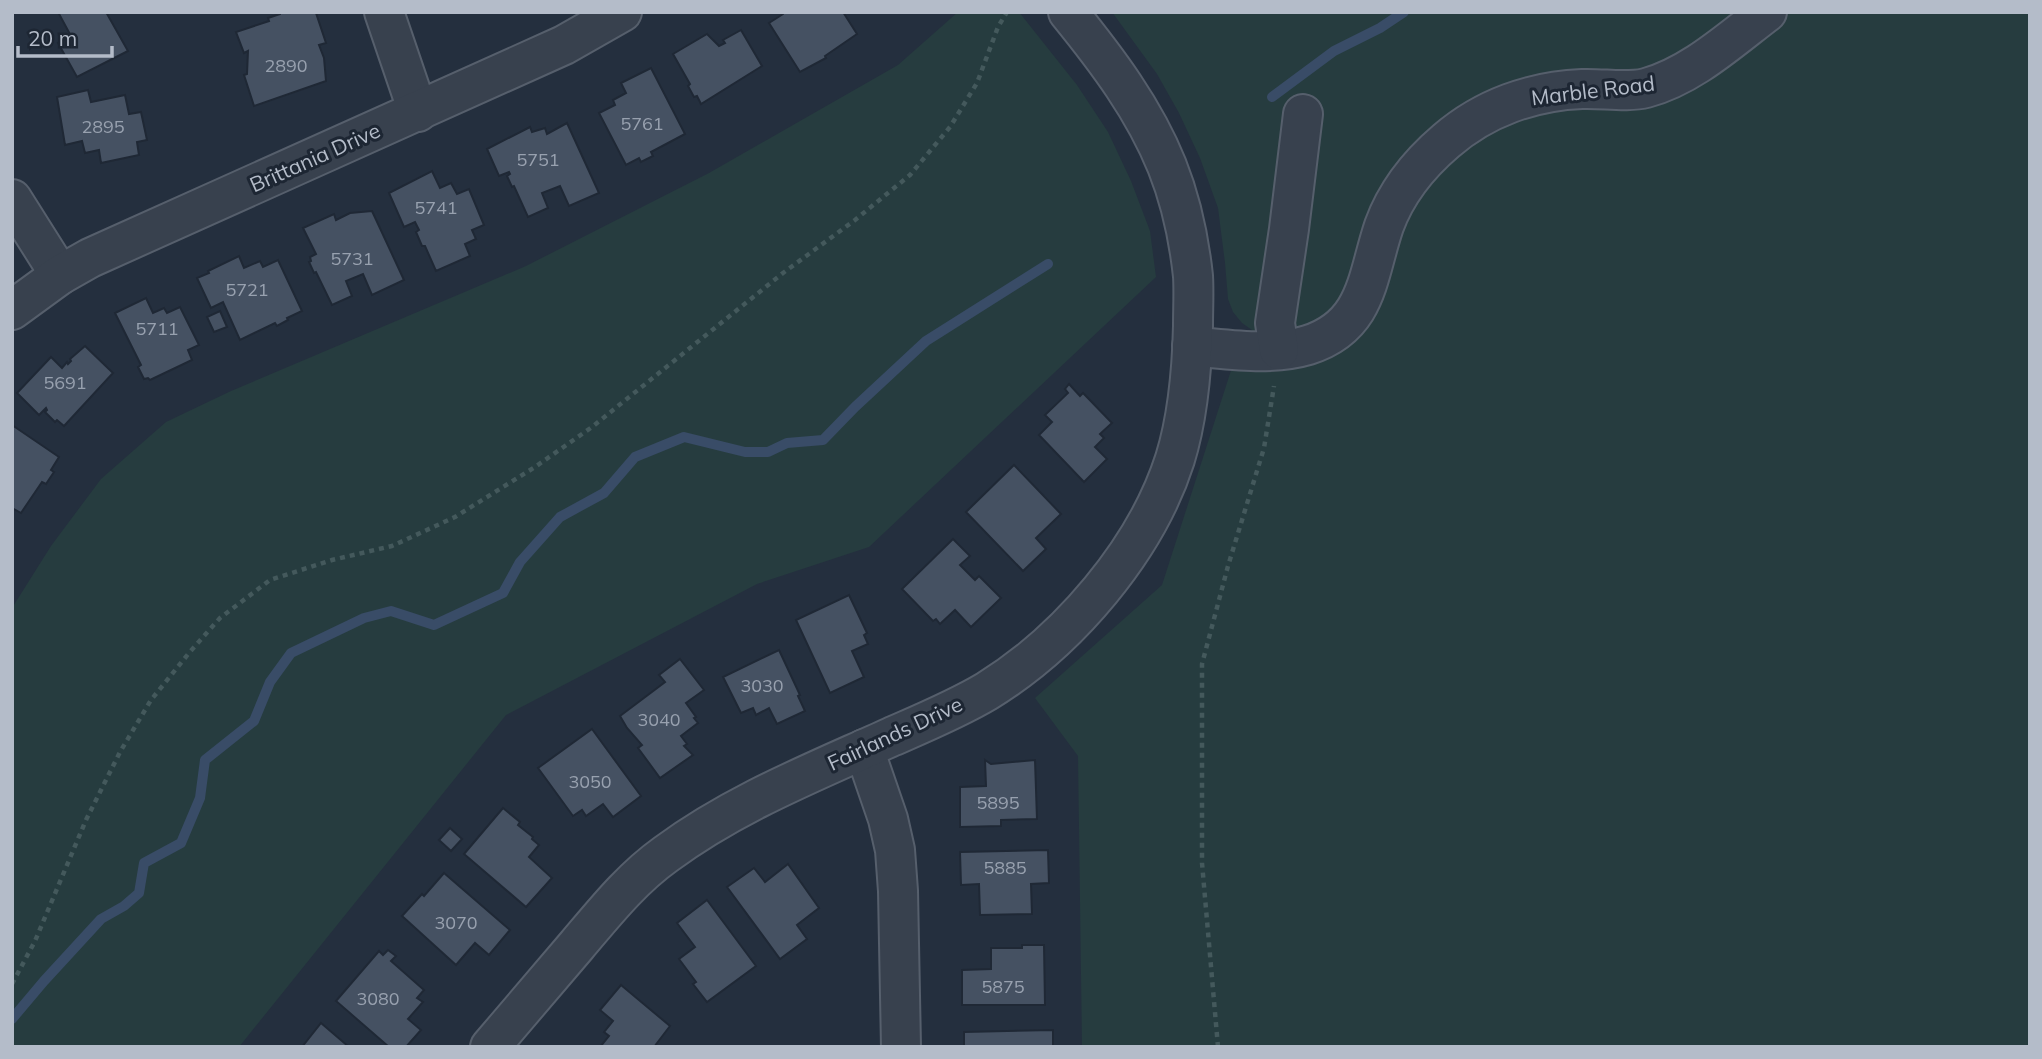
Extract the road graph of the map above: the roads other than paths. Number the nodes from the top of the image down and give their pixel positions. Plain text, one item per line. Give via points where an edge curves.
1 (384, 12) edge
2 (622, 12) edge
3 (1068, 12) edge
4 (1767, 12) edge
5 (418, 111) junction
6 (1303, 114) dead end
7 (12, 199) edge
8 (60, 275) junction
9 (12, 310) edge
10 (1192, 346) junction
11 (1279, 350) junction
12 (864, 749) junction
13 (490, 1047) edge
14 (901, 1047) edge

1 - 5 street
2 - 5 street, Brittania Drive via 564,45
3 - 10 street, Fairlands Drive via 1134,102 1167,167 1184,222 1193,278
4 - 11 street, Marble Road via 1665,82 1643,89 1546,93 1477,118 1446,140 1402,189 1385,225 1362,300 1348,319 1330,336
5 - 8 street, Brittania Drive
6 - 11 street via 1275,323
7 - 8 street
8 - 9 street, Brittania Drive
10 - 11 street, Marble Road
10 - 12 street, Fairlands Drive via 1174,458 1152,513 1118,568 1079,617 987,691
12 - 13 street, Fairlands Drive via 761,795 664,855 628,885
12 - 14 street via 895,850

